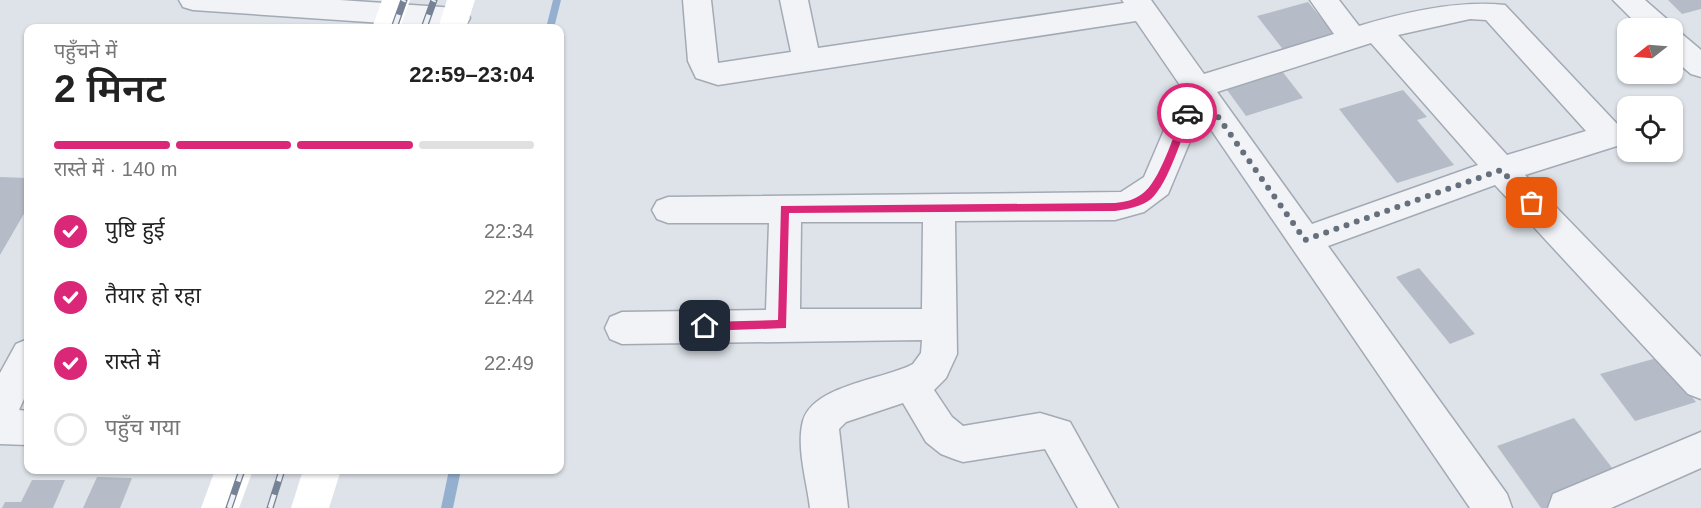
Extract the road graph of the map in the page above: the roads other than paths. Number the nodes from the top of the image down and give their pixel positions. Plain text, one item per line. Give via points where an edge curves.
1 (193, 0) edge
2 (697, 0) edge
3 (794, 0) edge
4 (1324, 0) edge
5 (1627, 0) edge
6 (1140, 5) edge
7 (1444, 6) edge
8 (391, 14) edge
9 (456, 16) edge
10 (1648, 18) edge
11 (1365, 35) junction
12 (1683, 50) edge
13 (807, 62) junction
14 (1701, 66) edge
15 (1197, 87) junction
16 (1501, 170) junction
17 (939, 208) junction
18 (784, 209) junction
19 (668, 210) dead end
20 (1305, 240) junction
21 (939, 324) junction
22 (783, 325) junction
23 (622, 328) dead end
24 (24, 363) edge
25 (1701, 382) edge
26 (911, 384) junction
27 (0, 410) edge
28 (0, 427) edge
29 (24, 428) edge
30 (1701, 450) edge
31 (233, 474) edge
32 (321, 474) edge
33 (220, 508) edge
34 (310, 508) edge
35 (829, 508) edge
36 (1099, 508) edge
37 (1493, 508) edge
38 (1567, 508) edge

1 - 8 street
2 - 13 street via 706,70 728,74
3 - 13 street
4 - 11 street
5 - 10 street
6 - 13 street
6 - 15 street
7 - 11 street
7 - 16 street via 1479,6 1495,12 1609,136
8 - 9 street
11 - 15 street
11 - 16 street
12 - 14 street
15 - 17 street via 1157,184 1147,196 1131,205
15 - 20 street
16 - 20 street
16 - 25 street
17 - 18 street
17 - 21 street
18 - 19 street
18 - 22 street
20 - 37 street
21 - 22 street
21 - 26 street via 939,354 933,367
22 - 23 street
24 - 27 street
26 - 35 street via 834,409 821,423
26 - 36 street via 951,443 1040,430 1057,434
28 - 29 street
30 - 38 street
31 - 33 main road
32 - 34 main road

